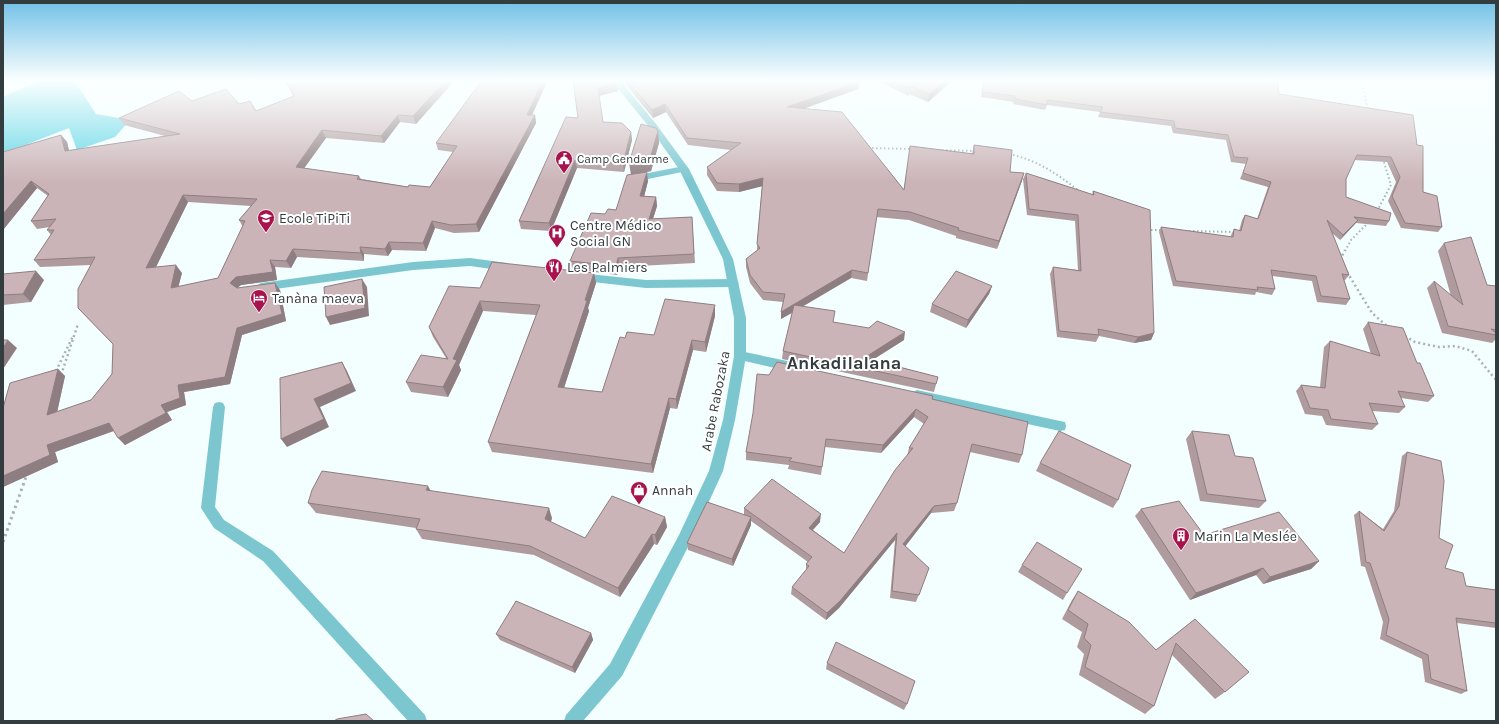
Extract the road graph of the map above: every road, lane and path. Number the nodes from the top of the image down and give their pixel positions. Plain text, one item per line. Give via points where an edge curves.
1 (643, 114) edge
2 (865, 148) edge
3 (918, 149) edge
4 (926, 149) edge
5 (979, 151) edge
6 (1006, 153) edge
7 (1382, 155) edge
8 (684, 169) junction
9 (629, 180) edge
10 (1086, 197) edge
11 (1376, 212) edge
12 (1373, 218) edge
13 (1145, 230) edge
14 (1168, 230) edge
15 (1184, 231) edge
16 (1240, 233) edge
17 (1333, 258) edge
18 (1340, 260) junction
19 (516, 268) edge
20 (570, 275) edge
21 (733, 283) junction
22 (250, 289) edge
23 (1392, 329) edge
24 (1403, 335) edge
25 (740, 356) junction
26 (803, 370) edge
27 (54, 374) edge
28 (60, 377) dead end
29 (1496, 380) edge
30 (904, 392) edge
31 (219, 408) dead end
32 (1060, 426) dead end
33 (29, 467) edge
34 (3, 542) edge
35 (419, 721) edge
36 (572, 721) edge

1 - 8 street, Arabe Rabozaka
2 - 3 path
4 - 5 path
6 - 10 path via 1040,163
7 - 11 path via 1391,185
8 - 9 lane
8 - 21 street, Arabe Rabozaka via 728,259
12 - 18 path via 1351,240
13 - 14 path
15 - 16 path
17 - 18 path
18 - 23 path via 1372,313
19 - 22 street via 470,262 413,266
20 - 21 street via 646,284
21 - 25 street, Arabe Rabozaka via 740,318
24 - 29 path via 1415,342 1439,347 1455,346 1472,351
25 - 26 street
25 - 36 street, Arabe Rabozaka via 729,420 716,471 684,540 616,670
27 - 28 path via 78,324
30 - 32 street
31 - 35 street via 208,508 219,524 268,556
33 - 34 path

